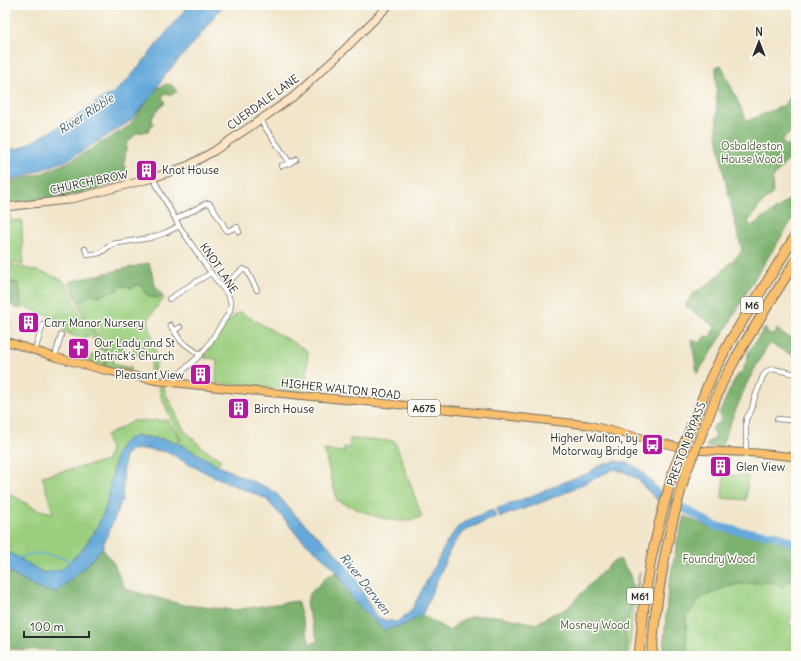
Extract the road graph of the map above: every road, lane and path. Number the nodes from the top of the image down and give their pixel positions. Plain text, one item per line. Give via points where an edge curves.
1 (389, 5) edge
2 (260, 120) junction
3 (296, 159) dead end
4 (290, 163) junction
5 (281, 166) dead end
6 (153, 178) junction
7 (5, 207) edge
8 (176, 220) junction
9 (179, 226) junction
10 (239, 232) dead end
11 (796, 235) edge
12 (85, 249) dead end
13 (796, 260) edge
14 (211, 273) junction
15 (222, 287) junction
16 (257, 290) dead end
17 (169, 299) dead end
18 (43, 324) dead end
19 (170, 325) dead end
20 (180, 326) dead end
21 (174, 331) junction
22 (61, 335) dead end
23 (5, 341) edge
24 (35, 351) junction
25 (200, 355) junction
26 (55, 357) junction
27 (796, 374) edge
28 (173, 382) junction
29 (794, 418) edge
30 (777, 419) dead end
31 (796, 427) edge
32 (746, 453) junction
33 (796, 457) edge
34 (656, 539) junction
35 (634, 656) edge
36 (639, 656) edge
37 (652, 656) edge

1 - 2 main road, CUERDALE LANE via 293,97
2 - 4 street
2 - 6 main road, CUERDALE LANE via 189,165
3 - 4 street
4 - 5 street
6 - 7 main road, CHURCH BROW via 67,200
6 - 8 street, KNOT LANE
8 - 9 street, KNOT LANE
8 - 10 street via 209,203 227,231 237,227
9 - 12 street via 150,238 112,244 100,253 88,255
9 - 14 street, KNOT LANE
11 - 34 highway, PRESTON BYPASS / M6, bridge via 730,341 712,377 673,472
13 - 37 highway, PRESTON BYPASS / M6, bridge via 722,383 685,475 663,563
14 - 15 street, KNOT LANE
14 - 17 street
15 - 16 street via 243,269 247,271
15 - 25 street, KNOT LANE via 230,300 230,311
18 - 24 street
19 - 21 street
20 - 21 street
21 - 25 street via 181,342
22 - 26 street
23 - 24 main road, HIGHER WALTON ROAD / A675
24 - 26 main road, HIGHER WALTON ROAD / A675
25 - 28 street, KNOT LANE via 178,374
26 - 28 main road, HIGHER WALTON ROAD / A675 via 127,375
27 - 32 street via 773,369 763,376 752,410 746,419
28 - 32 main road, HIGHER WALTON ROAD / A675 via 588,425 691,450
29 - 30 street
29 - 31 street
32 - 33 main road, HIGHER WALTON ROAD / A675
34 - 35 highway, M61 via 641,581
34 - 36 highway, M6 via 644,597

